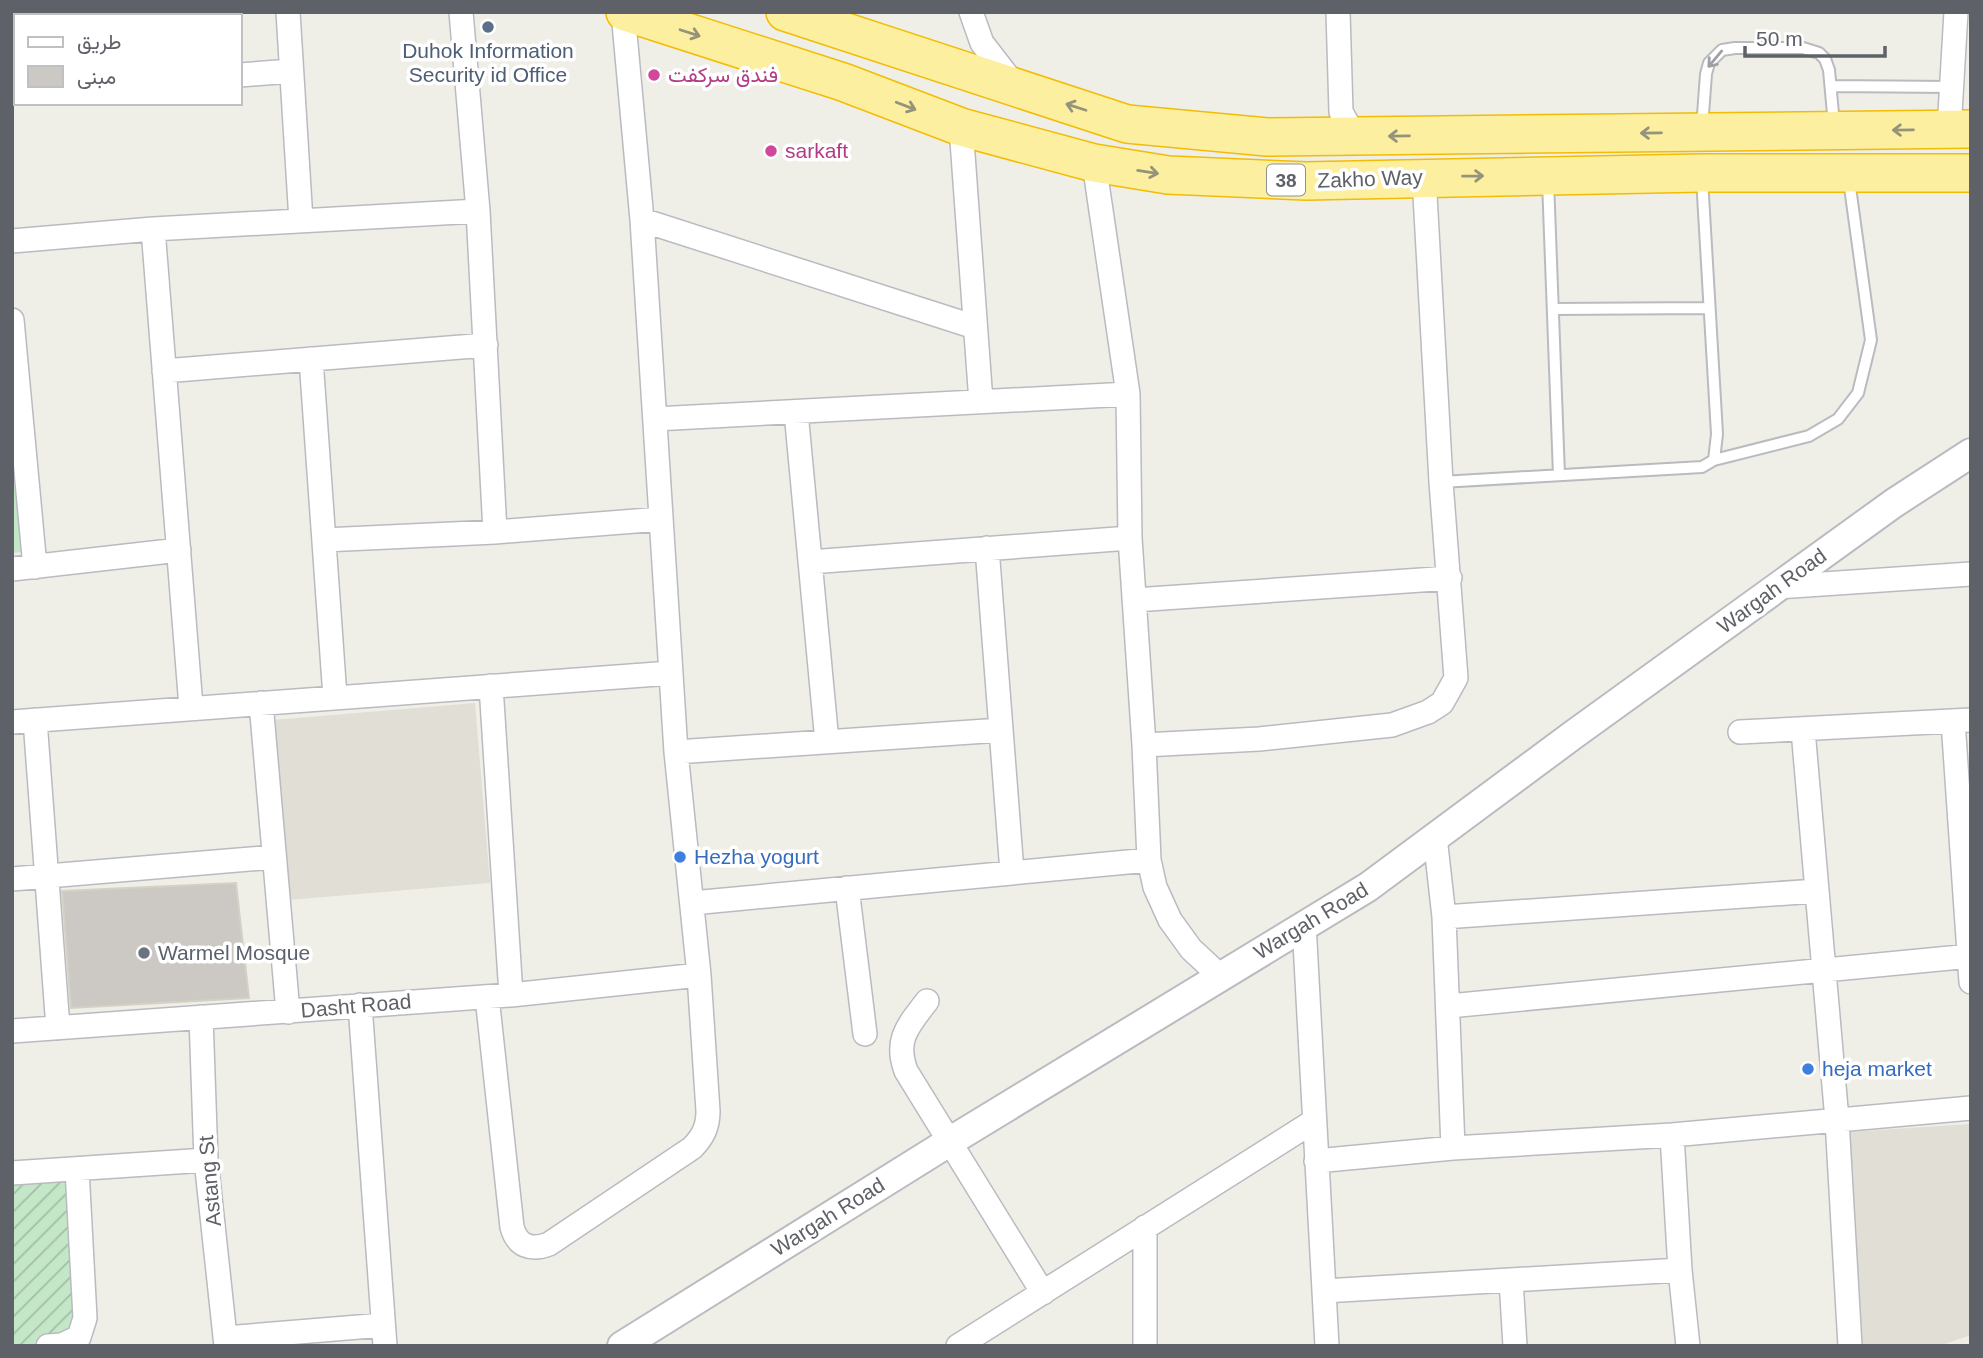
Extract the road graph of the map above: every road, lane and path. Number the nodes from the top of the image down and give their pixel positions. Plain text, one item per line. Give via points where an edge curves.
1 (288, 12) edge
2 (461, 12) edge
3 (624, 12) edge
4 (785, 12) edge
5 (971, 12) edge
6 (1338, 12) edge
7 (1956, 12) edge
8 (291, 71) junction
9 (242, 75) edge
10 (1831, 86) junction
11 (1952, 87) junction
12 (1017, 88) junction
13 (1340, 104) junction
14 (961, 127) junction
15 (1960, 130) edge
16 (1755, 131) junction
17 (1829, 131) junction
18 (1702, 132) junction
19 (1361, 136) junction
20 (1316, 137) junction
21 (1094, 163) junction
22 (1701, 173) junction
23 (1756, 173) junction
24 (1836, 173) junction
25 (1971, 173) edge
26 (1548, 175) junction
27 (1424, 177) junction
28 (478, 211) junction
29 (642, 220) junction
30 (301, 221) junction
31 (153, 229) junction
32 (12, 241) edge
33 (1709, 308) junction
34 (1553, 309) junction
35 (12, 320) edge
36 (975, 327) junction
37 (485, 345) junction
38 (311, 359) junction
39 (164, 371) junction
40 (15, 388) edge
41 (1128, 394) junction
42 (981, 402) junction
43 (796, 412) junction
44 (654, 419) junction
45 (1971, 453) edge
46 (1714, 460) junction
47 (1559, 475) junction
48 (1441, 482) junction
49 (661, 520) junction
50 (495, 532) junction
51 (1130, 538) junction
52 (324, 540) junction
53 (987, 548) junction
54 (179, 550) junction
55 (810, 562) junction
56 (23, 568) edge
57 (1971, 574) edge
58 (1450, 578) junction
59 (1777, 587) junction
60 (1135, 600) junction
61 (671, 673) junction
62 (491, 686) junction
63 (335, 697) junction
64 (261, 703) junction
65 (191, 707) junction
66 (1962, 720) edge
67 (23, 721) edge
68 (1002, 730) junction
69 (1803, 730) junction
70 (1740, 732) dead end
71 (827, 742) junction
72 (1144, 745) junction
73 (676, 752) junction
74 (1435, 837) junction
75 (274, 857) junction
76 (1149, 860) junction
77 (1013, 872) junction
78 (47, 876) junction
79 (12, 879) edge
80 (847, 888) junction
81 (1816, 891) junction
82 (692, 903) junction
83 (1444, 916) junction
84 (1304, 924) junction
85 (1969, 957) edge
86 (1823, 970) junction
87 (699, 975) junction
88 (1220, 976) junction
89 (1971, 982) edge
90 (511, 995) junction
91 (487, 997) junction
92 (927, 1001) dead end
93 (360, 1005) junction
94 (1449, 1006) junction
95 (288, 1012) junction
96 (201, 1017) junction
97 (58, 1028) junction
98 (12, 1031) edge
99 (865, 1034) dead end
100 (1971, 1108) edge
101 (1838, 1120) junction
102 (1314, 1121) junction
103 (1672, 1135) junction
104 (949, 1142) junction
105 (1453, 1148) junction
106 (206, 1160) junction
107 (1316, 1161) junction
108 (77, 1169) junction
109 (12, 1173) edge
110 (1145, 1227) junction
111 (1680, 1270) junction
112 (1511, 1280) junction
113 (1324, 1292) junction
114 (1043, 1293) junction
115 (384, 1336) edge
116 (226, 1342) edge
117 (48, 1346) edge
118 (622, 1346) edge
119 (958, 1346) edge
120 (1145, 1346) edge
121 (1327, 1346) edge
122 (1515, 1346) edge
123 (1688, 1346) edge
124 (1850, 1346) edge

1 - 8 street
2 - 28 street
3 -> 14 highway, Zakho Way / 38 via 843,82
3 - 29 street
4 - 12 highway, Zakho Way / 38
5 - 12 street via 982,43
6 - 13 street
7 - 11 street
8 - 9 street
8 - 30 street
10 - 11 lane
10 - 17 lane
10 -> 18 lane via 1825,59 1812,49 1723,50 1709,63 1706,74
11 - 15 street
20 -> 12 highway, Zakho Way / 38 via 1127,124
13 - 19 street via 1345,119
13 - 20 street via 1329,126
14 - 21 highway, Zakho Way / 38
14 - 36 street
15 -> 17 highway, Zakho Way / 38
16 - 17 highway, Zakho Way / 38
16 - 18 highway, Zakho Way / 38
16 - 23 highway via 1769,139 1773,156 1764,170
17 - 24 highway via 1817,135 1809,148 1813,163
18 -> 19 highway, Zakho Way / 38
19 - 20 highway, Zakho Way / 38
21 -> 27 highway, Zakho Way / 38 via 1168,175 1306,181
21 - 41 street
22 - 23 highway, Zakho Way / 38
22 - 26 highway, Zakho Way / 38
22 - 33 lane
23 - 24 highway, Zakho Way / 38
24 - 25 highway, Zakho Way / 38
24 - 46 lane via 1871,340 1858,393 1838,419 1809,436
27 -> 26 highway, Zakho Way / 38
26 - 34 lane
27 - 48 street
28 - 30 street
28 - 37 street
29 - 36 street
29 - 44 street
30 - 31 street
31 - 32 street
31 - 39 street
33 - 34 lane
33 - 46 lane via 1717,434
34 - 47 lane
35 - 40 street
36 - 42 street
37 - 38 street
37 - 50 street
38 - 39 street
38 - 52 street
39 - 54 street
40 - 56 street
41 - 42 street
41 - 51 street
42 - 43 street
43 - 44 street
43 - 55 street
44 - 49 street
45 - 59 street, Wargah Road
46 - 47 lane via 1702,467
47 - 48 lane
48 - 58 street
49 - 50 street
49 - 61 street
50 - 52 street
51 - 53 street
51 - 60 street
52 - 63 street
53 - 55 street
53 - 68 street
54 - 56 street
54 - 65 street
55 - 71 street
57 - 59 street
58 - 60 street
58 - 72 street via 1456,678 1443,703 1429,712 1392,724
59 - 74 street, Wargah Road
60 - 72 street
61 - 62 street
61 - 73 street
62 - 63 street
62 - 90 street
63 - 64 street
64 - 65 street
64 - 75 street
65 - 67 street
66 - 69 street
66 - 85 street
67 - 78 street
68 - 71 street
68 - 77 street
69 - 70 street
69 - 81 street
71 - 73 street
72 - 76 street
73 - 82 street
74 - 83 street
74 - 84 street, Wargah Road via 1368,887
75 - 78 street
75 - 95 street
76 - 77 street
76 - 88 street via 1170,920 1191,949
77 - 80 street
78 - 79 street
78 - 97 street
80 - 82 street
80 - 99 street
81 - 83 street
81 - 86 street
82 - 87 street
83 - 94 street
84 - 88 street, Wargah Road
84 - 102 street
85 - 86 street
85 - 89 street
86 - 94 street
86 - 101 street
87 - 90 street, Dasht Road
87 - 91 street via 708,1111 700,1141 540,1248 521,1244 512,1227
88 - 104 street, Wargah Road
90 - 91 street, Dasht Road
91 - 93 street, Dasht Road
92 - 104 street via 905,1030 900,1051 905,1071
93 - 95 street, Dasht Road
93 - 115 street
94 - 105 street
95 - 96 street, Dasht Road
96 - 97 street, Dasht Road
96 - 106 street, Astang St
97 - 98 street, Dasht Road
100 - 101 street
101 - 103 street
101 - 124 street
102 - 107 street
102 - 110 street
103 - 105 street
103 - 111 street
104 - 114 street
104 - 118 street, Wargah Road
105 - 107 street
106 - 108 street
106 - 116 street, Astang St
107 - 113 street
108 - 109 street
108 - 117 street via 85,1318 79,1337
110 - 114 street
110 - 120 street
111 - 112 street
111 - 123 street
112 - 113 street
112 - 122 street
113 - 121 street
114 - 119 street
115 - 116 street

